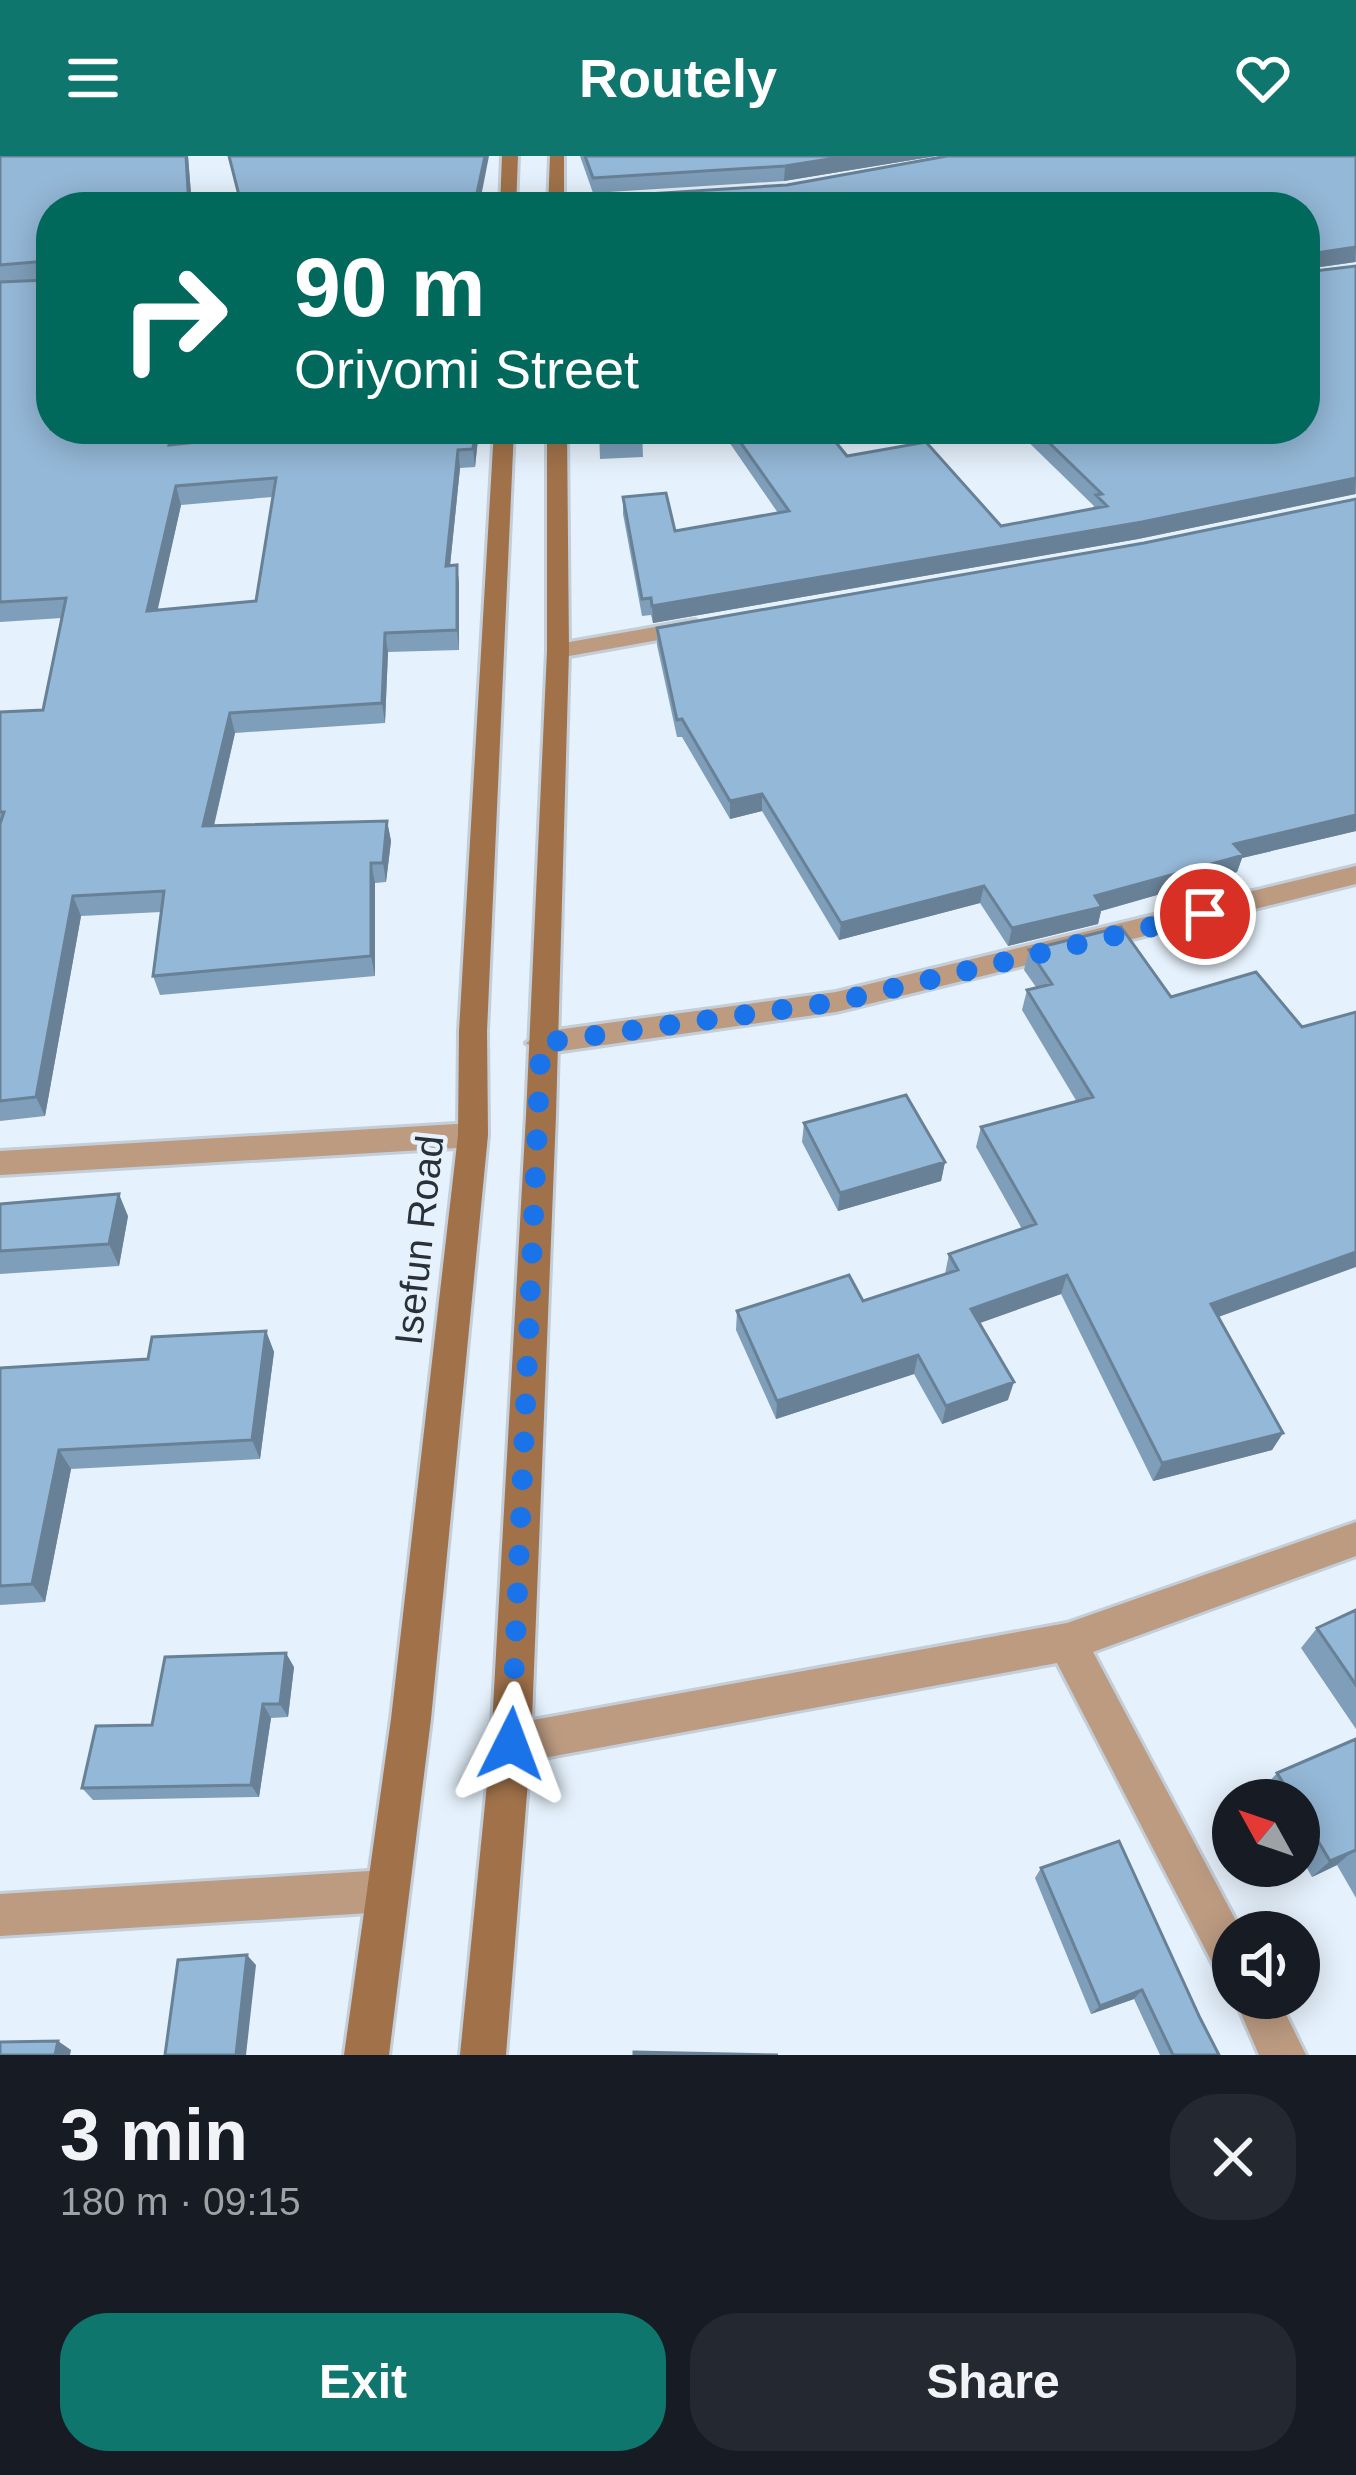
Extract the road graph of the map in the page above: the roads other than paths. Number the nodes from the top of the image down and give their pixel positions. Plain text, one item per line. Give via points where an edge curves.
1 (510, 156) edge
2 (557, 156) edge
3 (509, 192) edge
4 (556, 192) edge
5 (503, 444) edge
6 (557, 444) edge
7 (721, 622) edge
8 (558, 651) junction
9 (1356, 875) edge
10 (541, 1043) junction
11 (473, 1136) junction
12 (0, 1163) edge
13 (1356, 1539) edge
14 (1067, 1642) junction
15 (511, 1744) junction
16 (386, 1891) junction
17 (0, 1915) edge
18 (1212, 1919) edge
19 (1265, 2019) edge
20 (367, 2055) edge
21 (483, 2055) edge
22 (1283, 2055) edge

1 - 3 street
2 - 4 street
5 - 11 street, Isefun Road
6 - 8 street
7 - 8 street
8 - 10 street
9 - 10 street via 836,1002
10 - 15 street
11 - 12 street
11 - 16 street, Isefun Road
13 - 14 street
14 - 15 street
14 - 18 street
15 - 21 street
16 - 17 street
16 - 20 street, Isefun Road
19 - 22 street

